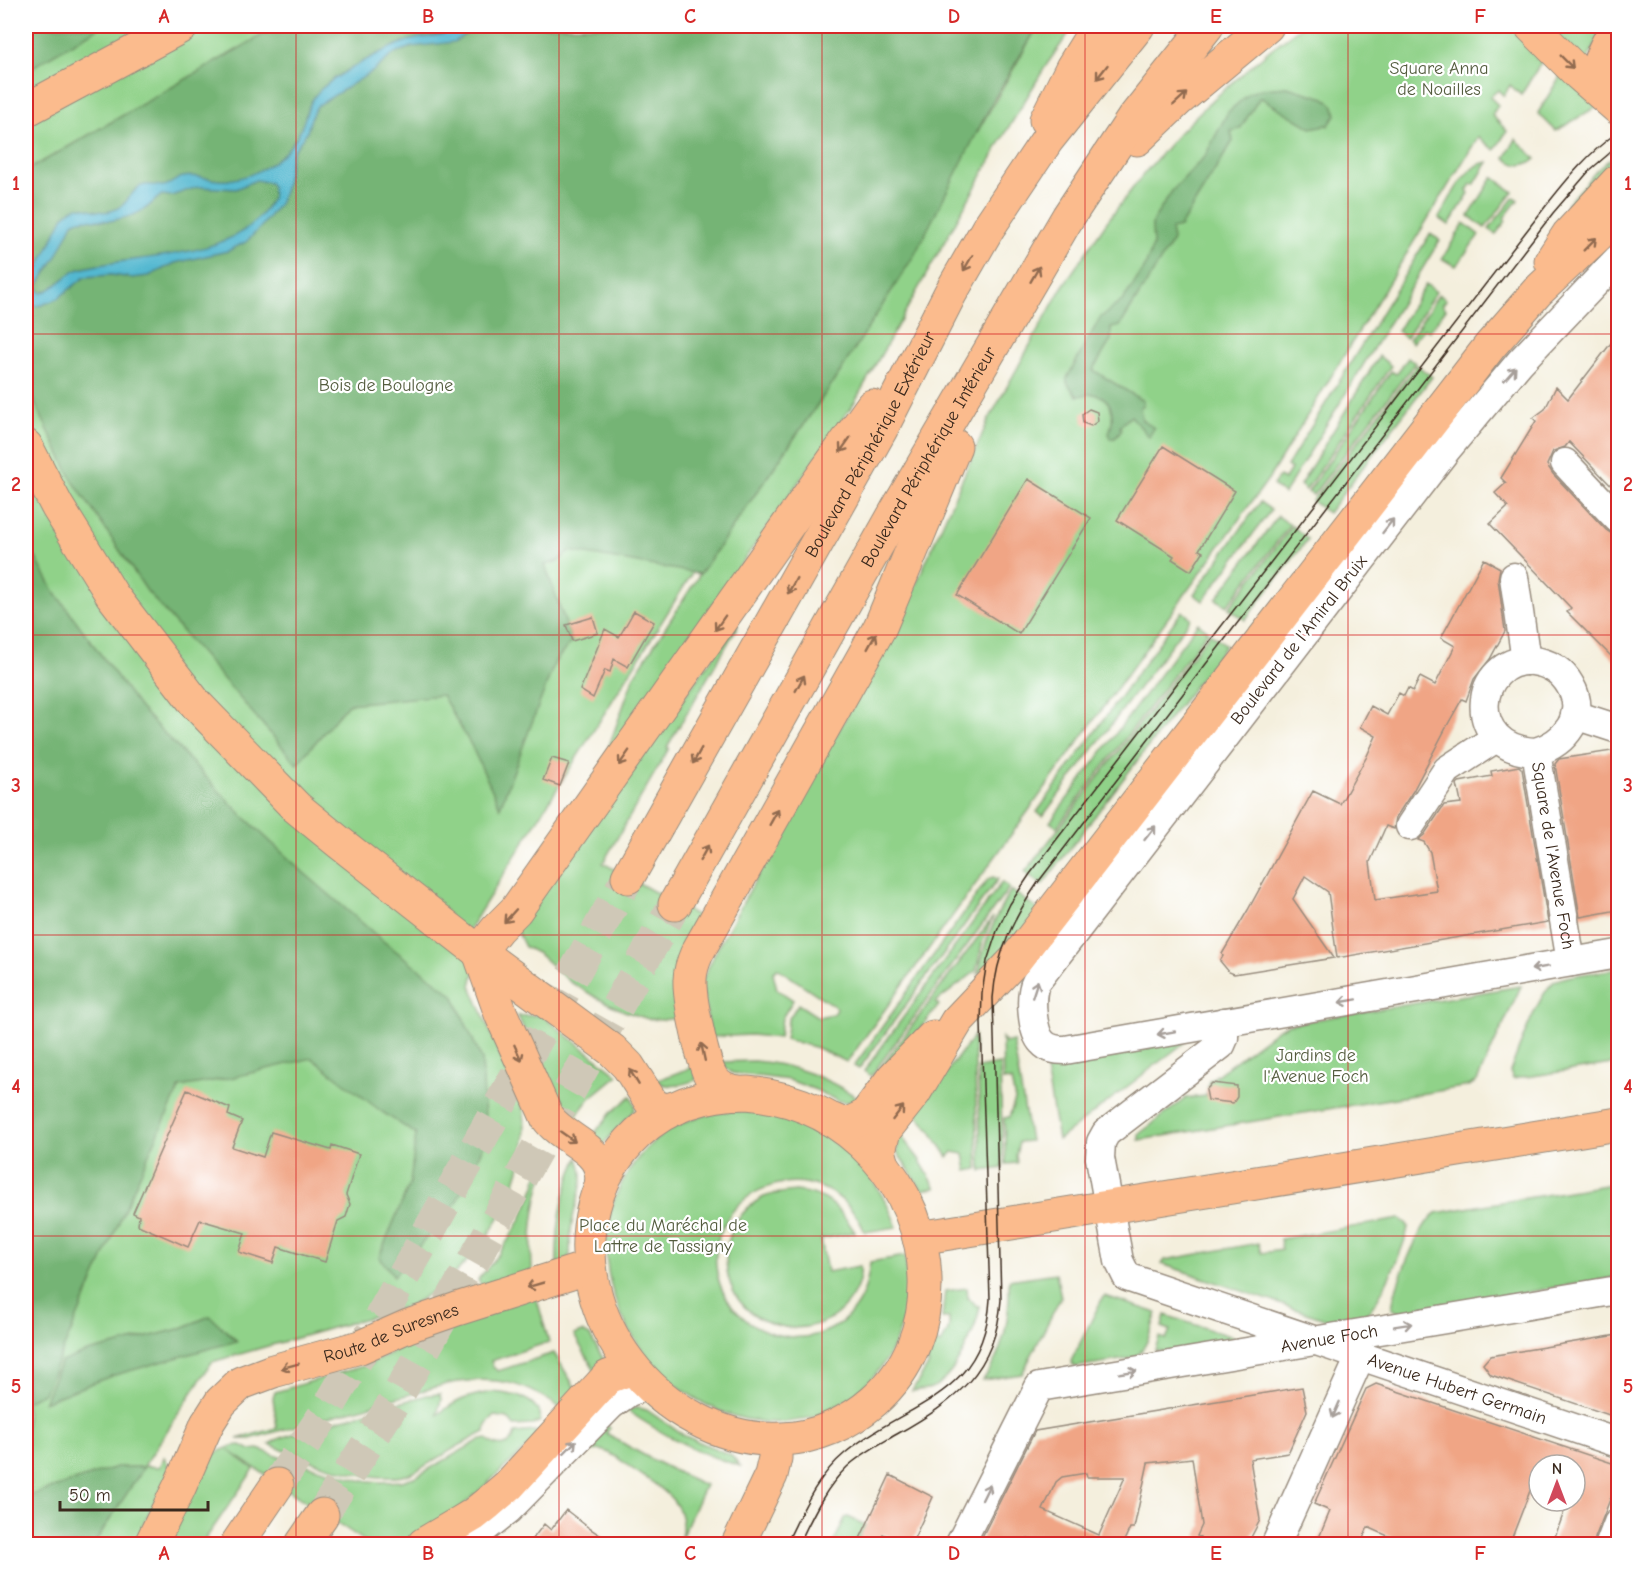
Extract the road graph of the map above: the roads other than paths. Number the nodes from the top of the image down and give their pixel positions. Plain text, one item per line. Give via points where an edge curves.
1 (182, 26) edge
2 (1098, 26) edge
3 (1138, 26) edge
4 (1207, 26) edge
5 (1267, 26) edge
6 (1530, 26) edge
7 (1617, 26) edge
8 (1618, 59) edge
9 (1614, 93) edge
10 (26, 110) edge
11 (1618, 181) edge
12 (1007, 197) junction
13 (1618, 216) edge
14 (1068, 217) junction
15 (1618, 259) edge
16 (950, 294) junction
17 (1518, 314) junction
18 (1006, 325) junction
19 (26, 446) edge
20 (1564, 463) dead end
21 (1618, 519) edge
22 (1514, 577) dead end
23 (1526, 661) junction
24 (1575, 715) junction
25 (1618, 729) edge
26 (1496, 738) junction
27 (1536, 752) junction
28 (1410, 826) dead end
29 (628, 877) tunnel mouth
30 (675, 904) tunnel mouth
31 (479, 952) junction
32 (1618, 954) edge
33 (1571, 962) junction
34 (976, 1000) junction
35 (1224, 1022) junction
36 (738, 1094) junction
37 (676, 1108) junction
38 (832, 1120) junction
39 (1618, 1124) edge
40 (883, 1166) junction
41 (601, 1186) junction
42 (1110, 1207) junction
43 (919, 1238) junction
44 (590, 1267) junction
45 (1618, 1290) edge
46 (1315, 1342) junction
47 (1360, 1357) junction
48 (640, 1376) junction
49 (775, 1440) junction
50 (1618, 1443) edge
51 (278, 1485) tunnel mouth
52 (322, 1515) tunnel mouth
53 (1618, 1523) edge
54 (151, 1545) edge
55 (237, 1545) edge
56 (302, 1545) edge
57 (424, 1545) edge
58 (465, 1545) edge
59 (738, 1545) edge
60 (960, 1545) edge
61 (1276, 1545) edge
62 (1610, 1545) edge

1 - 10 main road
2 - 12 main road via 1072,68
3 -> 12 main road, Boulevard Périphérique Extérieur
4 - 14 main road, Boulevard Périphérique Intérieur via 1133,118
14 -> 5 main road via 1135,141
6 -> 9 main road via 1579,74
7 - 9 main road via 1599,62 1598,80
8 - 9 main road
11 - 17 main road, Boulevard de l'Amiral Bruix via 1568,235
12 -> 16 main road, Boulevard Périphérique Extérieur
17 -> 13 main road, Boulevard de l'Amiral Bruix
18 -> 14 main road, Boulevard Périphérique Intérieur
35 -> 15 street, Boulevard de l'Amiral Bruix via 1065,1050 1052,1049 1037,1033 1032,991 1461,432
16 -> 29 main road, Boulevard Périphérique Extérieur via 880,430
16 -> 31 main road via 516,910
17 - 34 main road, Boulevard de l'Amiral Bruix via 1457,387 1016,959
30 -> 18 main road, Boulevard Périphérique Intérieur
36 -> 18 main road via 717,1084 708,1072 690,992 692,966 880,627
19 - 31 main road via 57,506 112,595 196,704 296,807
20 - 21 street
22 - 23 street
23 - 24 street via 1546,664 1564,676 1572,688
23 - 26 street via 1499,672 1490,684 1484,712
24 - 25 street
24 - 27 street, Square de l'Avenue Foch via 1561,740
26 - 27 street, Square de l'Avenue Foch via 1522,752
26 - 28 street via 1447,770
27 - 33 street, Square de l'Avenue Foch
37 -> 31 main road via 664,1110 653,1105 618,1055
31 -> 41 main road via 501,1014 547,1117 558,1130 598,1159 603,1173
32 - 33 street
33 -> 35 street
34 - 38 main road, Boulevard de l'Amiral Bruix via 913,1057 865,1116 842,1124
40 -> 34 main road, Boulevard de l'Amiral Bruix via 879,1151 884,1131 914,1094 957,1021
35 - 42 street via 1221,1045 1102,1138 1100,1158
36 - 37 main road via 711,1096
36 - 38 main road via 781,1098
37 - 41 main road via 633,1138
38 - 40 main road via 861,1142
39 - 42 main road
40 - 43 main road via 906,1202
41 - 44 main road via 591,1225
42 - 43 main road
42 - 46 street, Avenue Hubert Germain via 1119,1261 1127,1277
43 - 49 main road via 926,1300 916,1341 899,1373 880,1396 856,1415 813,1434
44 - 48 main road via 602,1315 615,1343
44 -> 54 main road, Route de Suresnes via 408,1326 360,1347 241,1383 221,1402 207,1424
46 -> 45 street, Avenue Foch
46 - 47 street, Avenue Hubert Germain
60 -> 46 street, Avenue Foch via 1039,1387
47 - 50 street, Avenue Hubert Germain
47 -> 61 street
48 - 49 main road via 684,1413 718,1430
48 - 57 main road via 608,1377 509,1485 473,1515
58 -> 48 street via 509,1509 611,1405 629,1392
49 - 59 main road via 771,1475
51 - 55 main road
52 - 56 main road
53 - 62 street

